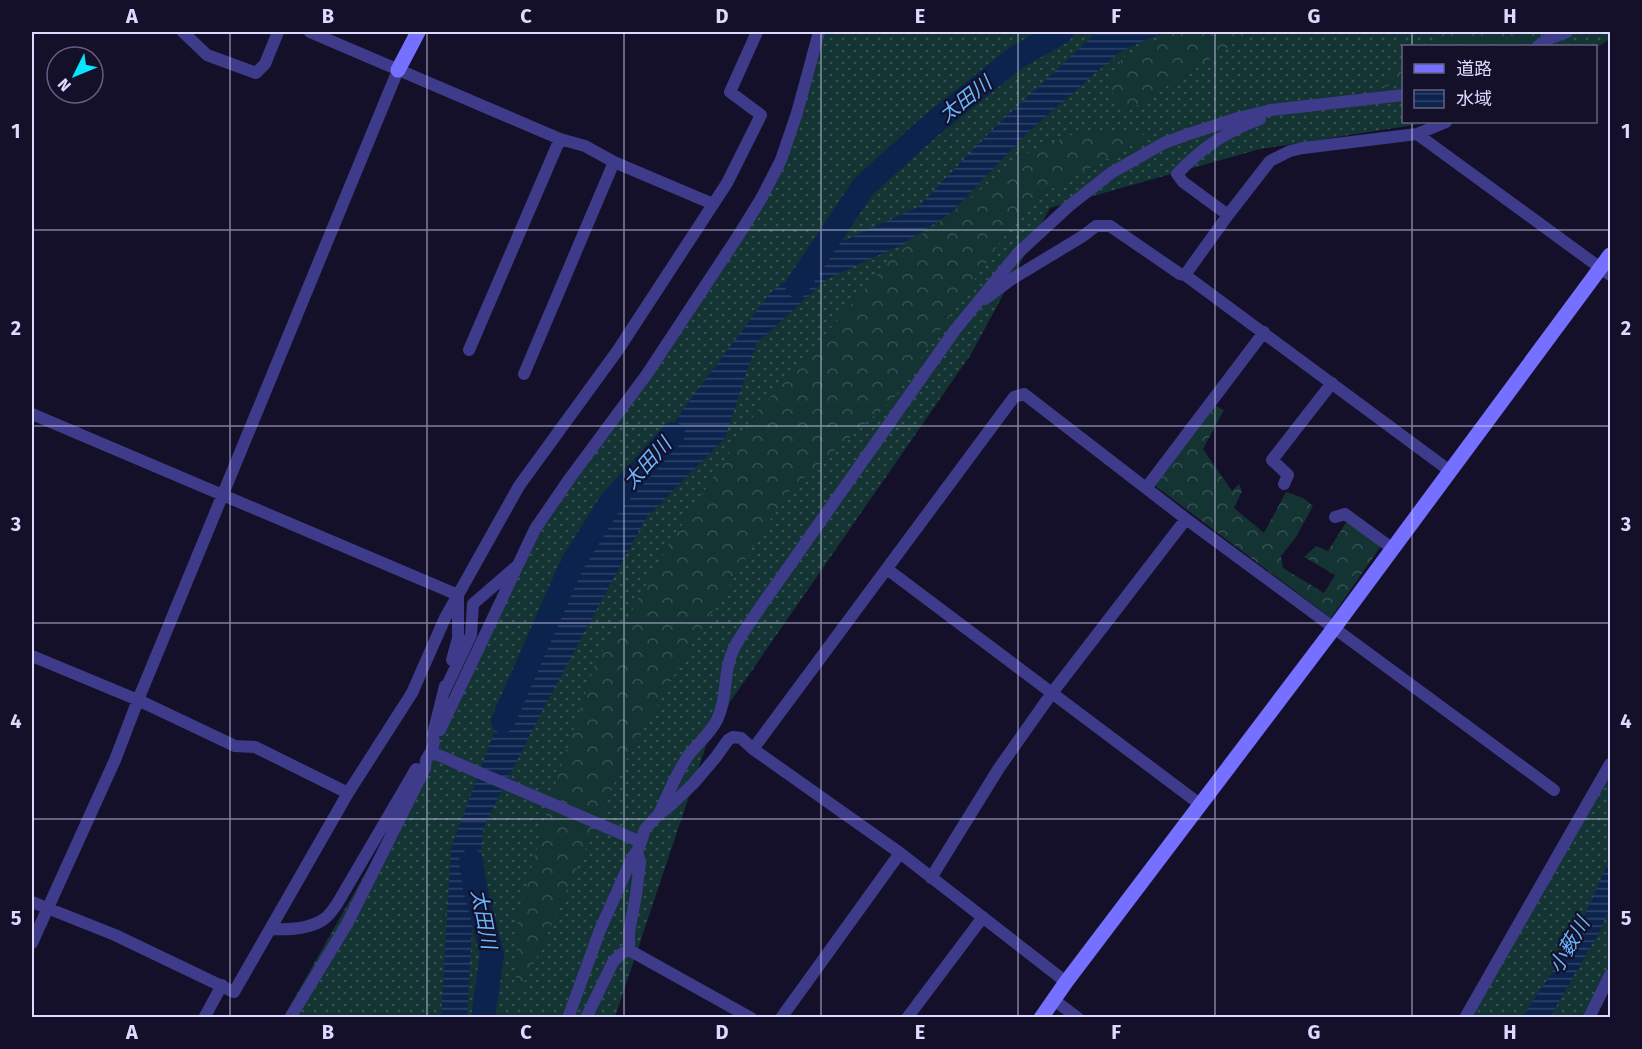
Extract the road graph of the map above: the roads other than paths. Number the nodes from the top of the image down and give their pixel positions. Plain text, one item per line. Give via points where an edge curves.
1 (183, 32) edge
2 (278, 32) edge
3 (310, 32) edge
4 (418, 32) edge
5 (757, 32) edge
6 (819, 32) edge
7 (1567, 32) edge
8 (1539, 45) edge
9 (398, 70) junction
10 (1402, 95) edge
11 (1265, 112) junction
12 (1444, 123) edge
13 (1417, 134) junction
14 (560, 139) junction
15 (614, 162) junction
16 (713, 204) junction
17 (1228, 215) junction
18 (1611, 255) edge
19 (1606, 272) edge
20 (1185, 275) junction
21 (981, 300) junction
22 (1264, 332) junction
23 (469, 350) dead end
24 (524, 374) dead end
25 (1332, 383) junction
26 (32, 414) edge
27 (1450, 471) junction
28 (1284, 484) dead end
29 (1146, 488) junction
30 (223, 495) junction
31 (1335, 517) dead end
32 (1186, 519) junction
33 (1393, 549) junction
34 (518, 565) junction
35 (886, 568) junction
36 (458, 595) junction
37 (1334, 628) junction
38 (32, 656) edge
39 (1052, 693) junction
40 (443, 694) junction
41 (138, 700) junction
42 (753, 748) junction
43 (432, 752) junction
44 (1611, 764) edge
45 (1554, 790) dead end
46 (348, 794) junction
47 (1201, 805) junction
48 (659, 814) junction
49 (637, 844) junction
50 (900, 853) junction
51 (931, 878) junction
52 (32, 902) edge
53 (46, 909) junction
54 (983, 917) junction
55 (271, 929) junction
56 (32, 943) edge
57 (629, 950) junction
58 (1611, 975) edge
59 (1066, 982) junction
60 (222, 985) junction
61 (1054, 1000) junction
62 (732, 1013) edge
63 (204, 1017) edge
64 (290, 1017) edge
65 (568, 1017) edge
66 (585, 1017) edge
67 (751, 1017) edge
68 (781, 1017) edge
69 (907, 1017) edge
70 (1041, 1017) edge
71 (1078, 1017) edge
72 (1465, 1017) edge
73 (1589, 1017) edge

1 - 2 street via 207,55 256,73 265,64
3 - 9 street
4 - 9 street
5 - 16 street via 729,92 761,116
6 - 34 street via 781,160 760,199 647,374 535,529
7 - 8 street
9 - 14 street
9 - 30 street
10 - 11 street
11 - 17 street via 1265,117 1217,139 1177,174
11 - 21 street via 1164,143 1111,174 1069,206 1018,254
12 - 13 street
13 - 17 street via 1290,151 1270,161
13 - 19 street
14 - 15 street via 585,146
14 - 23 street
15 - 16 street
15 - 24 street
16 - 36 street via 618,350 519,486
17 - 20 street
18 - 19 street
19 - 27 street
20 - 21 street via 1110,226 1096,226
20 - 22 street
21 - 48 street via 955,330 735,646 723,707 712,729 679,771
22 - 25 street
22 - 29 street
25 - 27 street
25 - 28 street via 1272,460 1288,475
26 - 30 street
27 - 33 street
29 - 32 street
29 - 35 street via 1024,394 1014,397
30 - 36 street
30 - 41 street
31 - 33 street via 1345,514
32 - 37 street
32 - 39 street
33 - 37 street
34 - 40 street via 473,604 471,635
34 - 43 street
35 - 39 street
35 - 42 street
36 - 40 street via 458,638
36 - 46 street via 412,693
37 - 45 street
37 - 47 street
38 - 41 street
39 - 47 street
39 - 51 street via 999,768
40 - 43 street
41 - 46 street via 235,746 255,747
41 - 53 street via 115,760
42 - 48 street via 741,738 728,740 693,784
42 - 50 street
43 - 49 street
43 - 55 street via 419,764 327,918 311,926
43 - 64 street via 346,924
44 - 72 street
46 - 55 street
47 - 59 street
48 - 49 street
49 - 57 street via 640,862
49 - 65 street
50 - 51 street
50 - 68 street
51 - 54 street
52 - 53 street
53 - 56 street
53 - 60 street via 115,935
54 - 59 street
54 - 69 street
55 - 60 street via 234,992
57 - 62 street
57 - 66 street via 613,962
58 - 73 street
59 - 61 street
60 - 63 street
61 - 70 street
61 - 71 street
62 - 67 street

